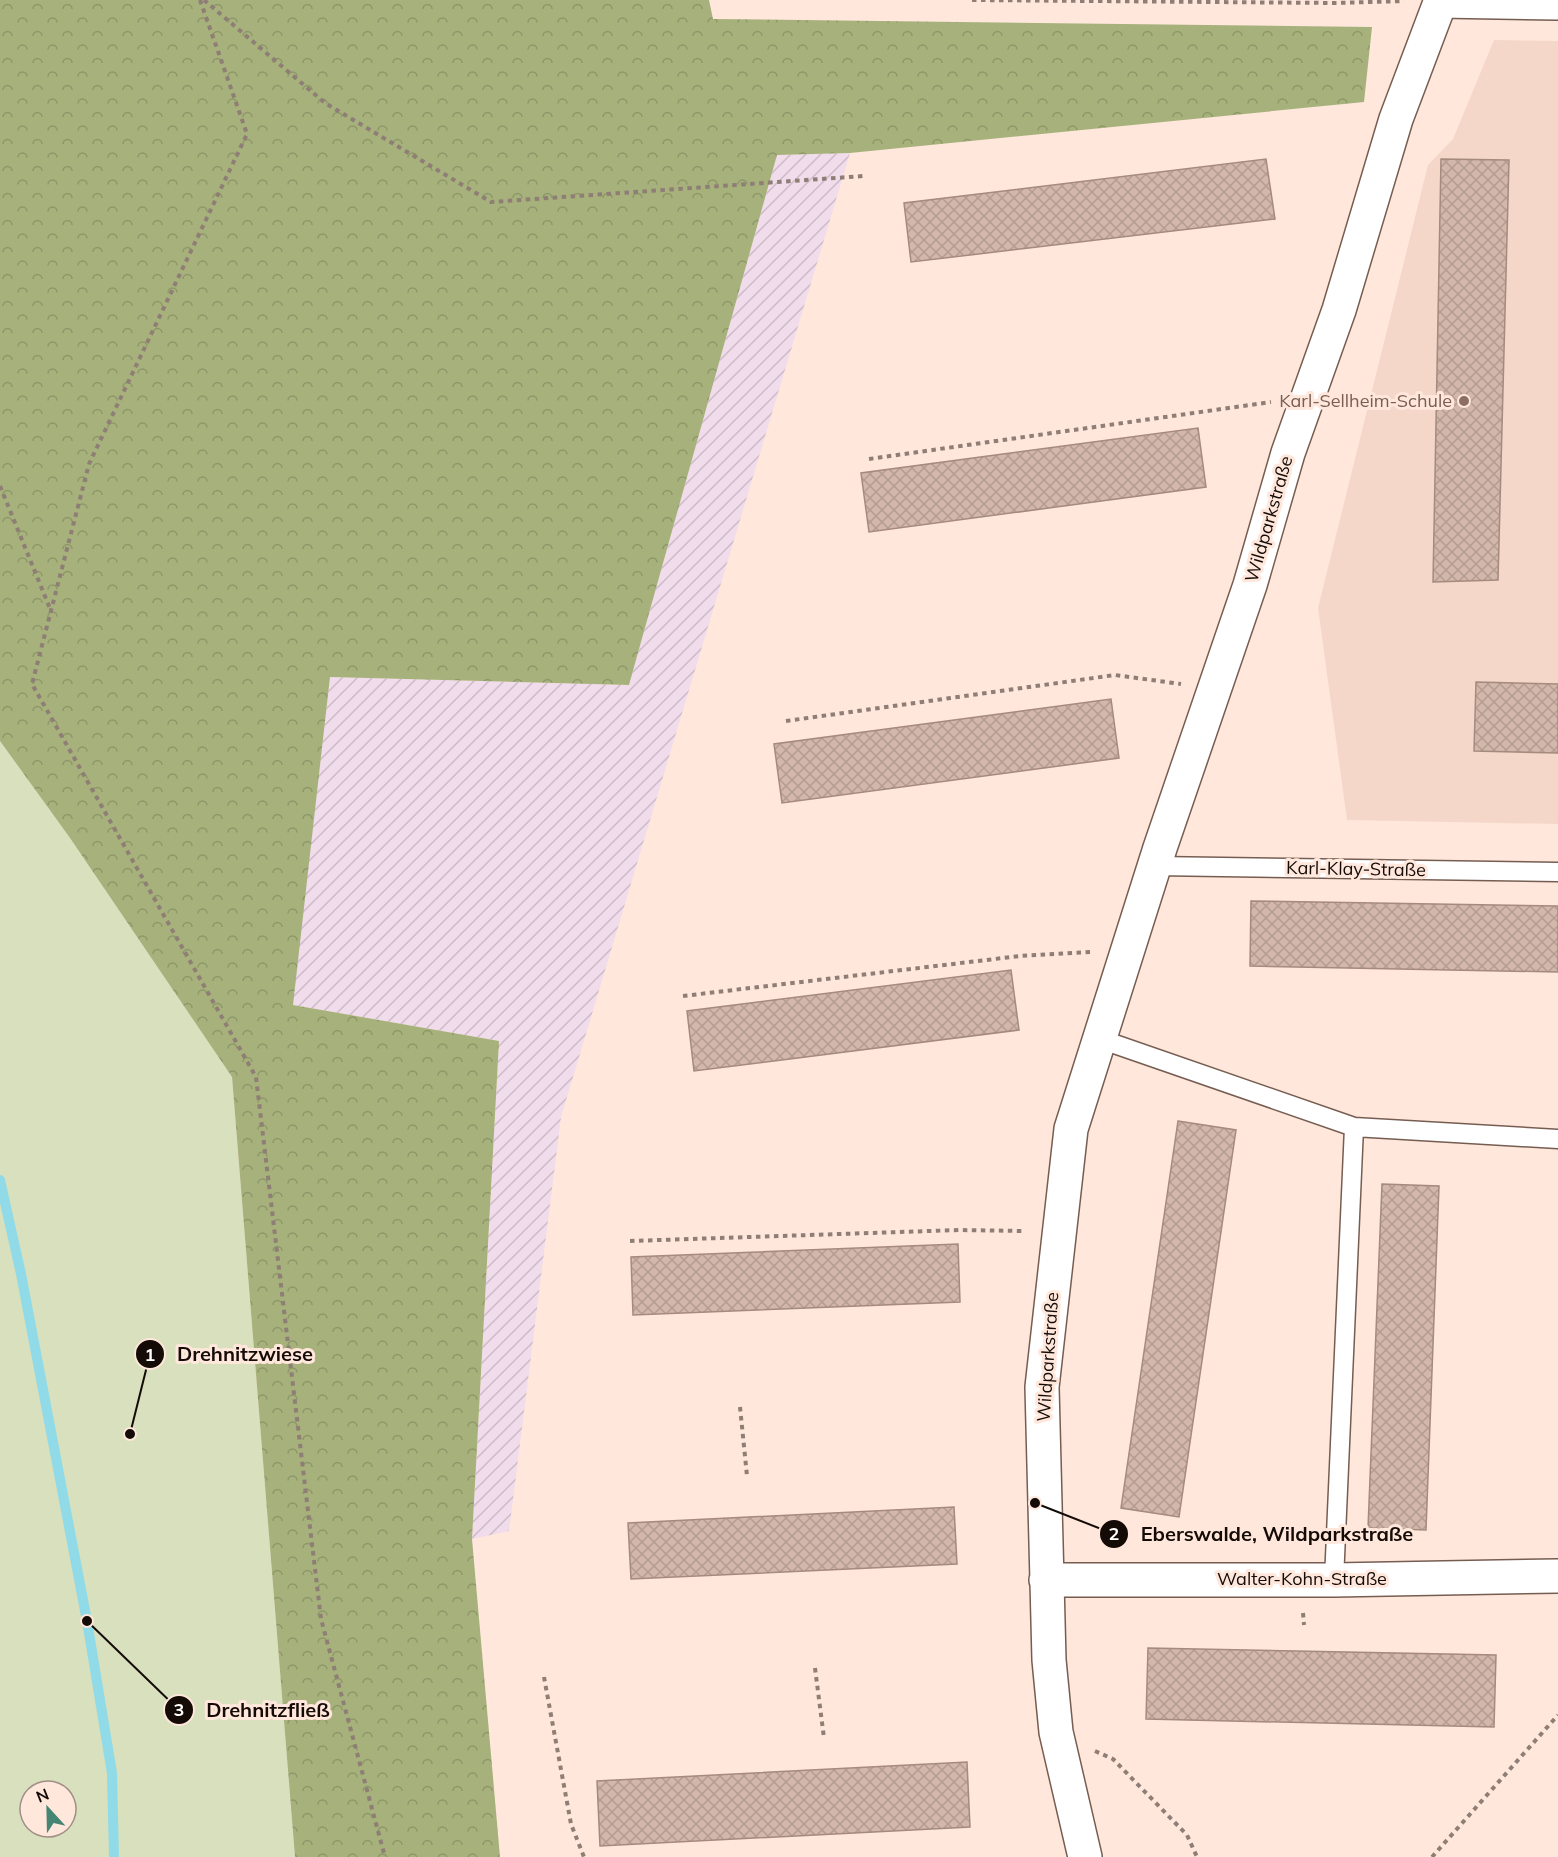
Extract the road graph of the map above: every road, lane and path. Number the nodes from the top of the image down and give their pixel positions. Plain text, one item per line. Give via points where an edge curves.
1 (202, 0) edge
2 (972, 0) edge
3 (1440, 0) edge
4 (1558, 3) edge
5 (864, 176) dead end
6 (1308, 397) junction
7 (869, 459) dead end
8 (0, 486) edge
9 (51, 611) junction
10 (1215, 689) junction
11 (786, 721) dead end
12 (1155, 866) junction
13 (1558, 872) edge
14 (1128, 951) junction
15 (683, 996) dead end
16 (1100, 1038) junction
17 (1354, 1127) junction
18 (1558, 1139) edge
19 (1059, 1232) junction
20 (630, 1241) dead end
21 (740, 1407) dead end
22 (747, 1476) dead end
23 (1558, 1576) edge
24 (1046, 1580) junction
25 (1334, 1580) junction
26 (815, 1668) dead end
27 (544, 1677) dead end
28 (1558, 1715) edge
29 (1056, 1732) junction
30 (824, 1738) dead end
31 (386, 1857) edge
32 (584, 1857) edge
33 (1085, 1857) edge
34 (1197, 1857) edge
35 (1432, 1857) edge

1 - 5 path via 325,103 491,202
1 - 9 path via 247,134 89,464
2 - 3 path
3 - 4 street
3 - 6 street, Wildparkstraße via 1396,119 1339,310
6 - 7 path
6 - 10 street, Wildparkstraße
8 - 9 path
9 - 31 path via 32,684 256,1077 321,1619
10 - 11 path via 1115,675
10 - 12 street, Wildparkstraße
12 - 13 lane, Karl-Klay-Straße
12 - 14 street, Wildparkstraße
14 - 15 path via 1020,956
14 - 16 street, Wildparkstraße
16 - 17 lane
16 - 19 street, Wildparkstraße via 1071,1129
17 - 18 lane
17 - 25 lane
19 - 20 path via 959,1230
19 - 24 street, Wildparkstraße via 1042,1387
21 - 22 path
23 - 25 street, Walter-Kohn-Straße
24 - 25 street, Walter-Kohn-Straße
24 - 29 street, Wildparkstraße
26 - 30 path
27 - 32 path via 571,1824
28 - 35 path
29 - 33 street, Wildparkstraße
29 - 34 path via 1113,1759 1187,1835

